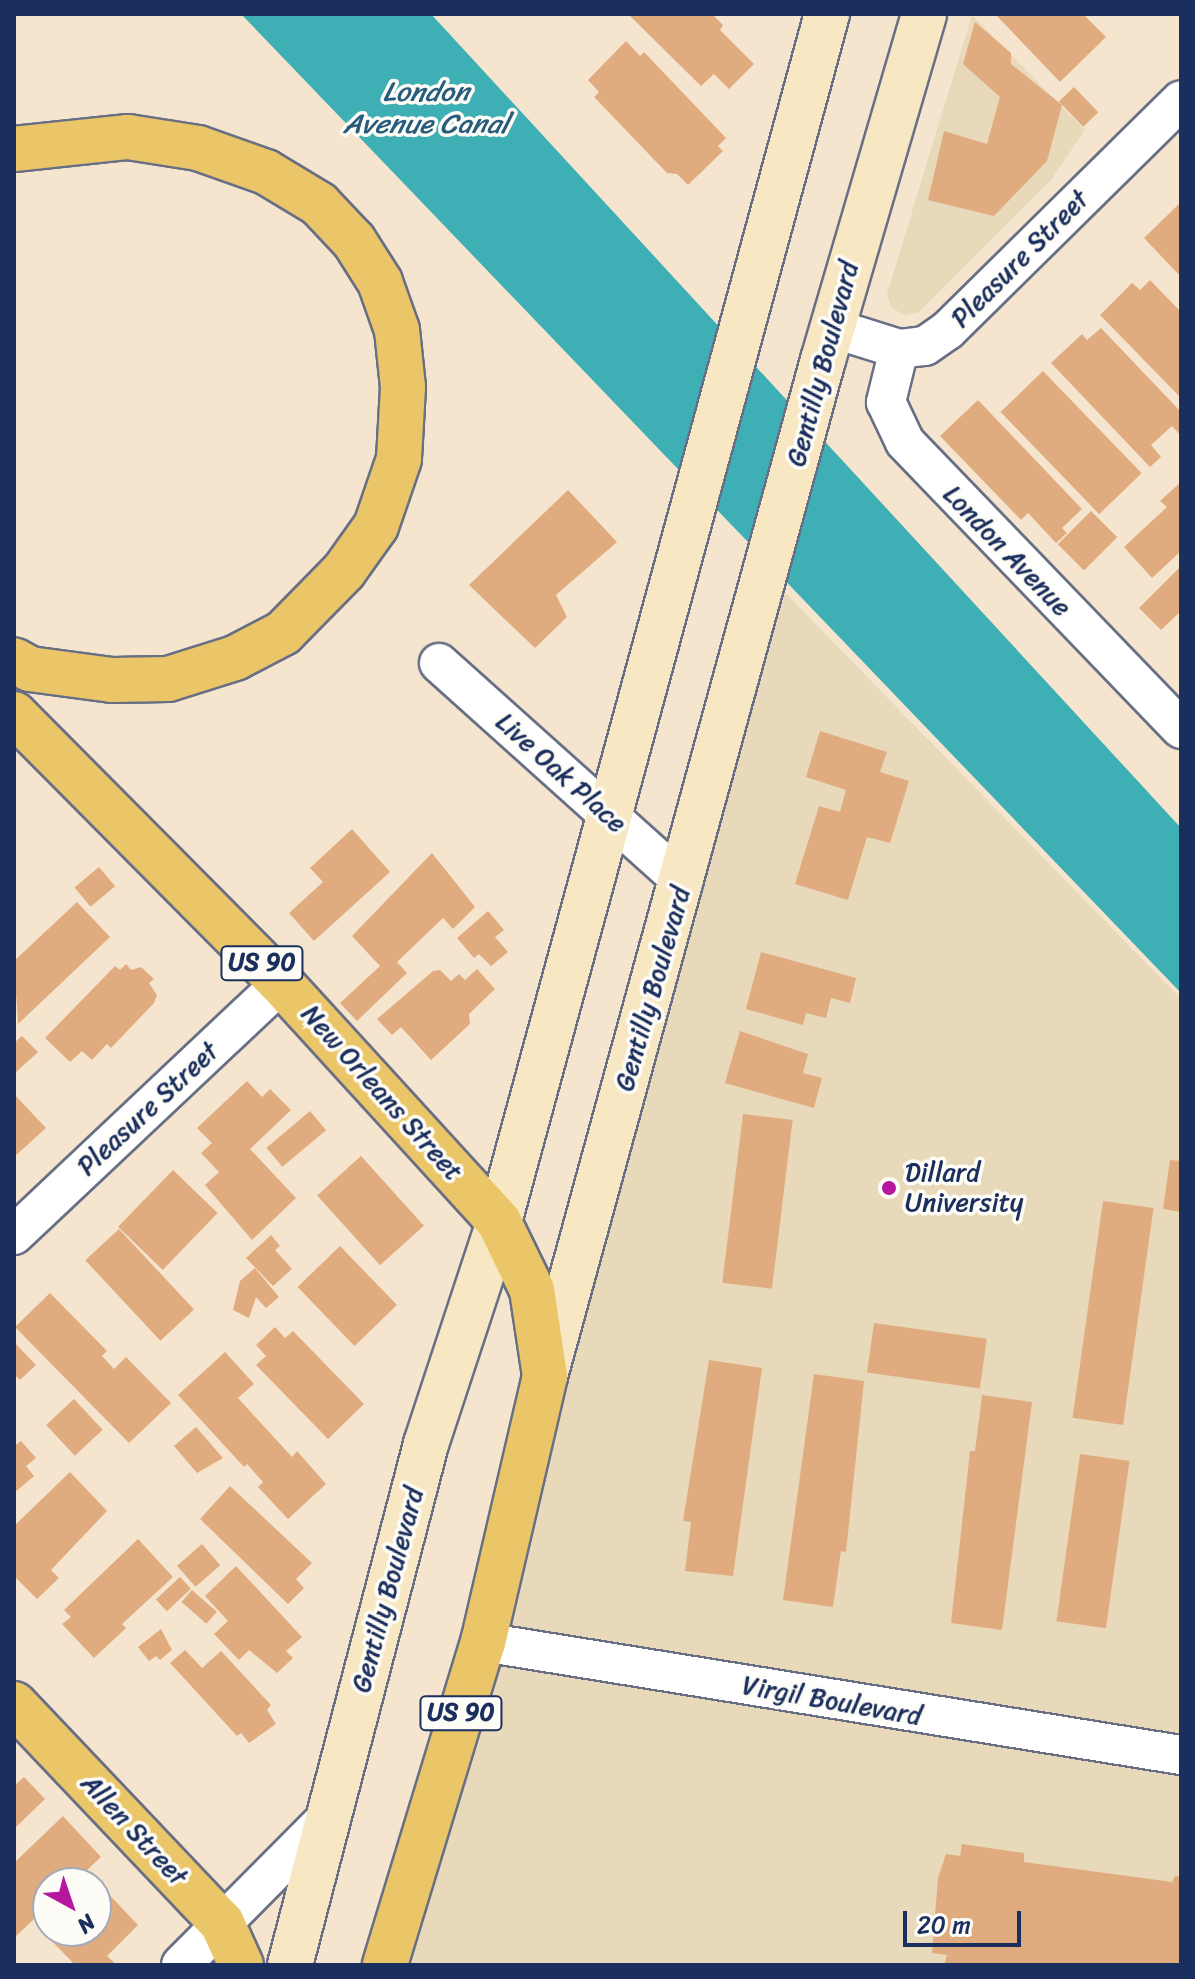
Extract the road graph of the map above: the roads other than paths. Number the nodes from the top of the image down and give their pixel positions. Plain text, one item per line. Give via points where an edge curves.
1 (827, 14) edge
2 (924, 14) edge
3 (1181, 100) edge
4 (14, 149) edge
5 (828, 344) junction
6 (899, 349) junction
7 (14, 660) edge
8 (439, 663) dead end
9 (14, 714) edge
10 (1181, 729) edge
11 (609, 816) junction
12 (683, 882) junction
13 (281, 983) junction
14 (499, 1222) junction
15 (14, 1235) edge
16 (545, 1376) junction
17 (483, 1642) junction
18 (14, 1704) edge
19 (1181, 1755) edge
20 (328, 1817) junction
21 (222, 1923) junction
22 (181, 1965) edge
23 (241, 1965) edge
24 (290, 1965) edge
25 (385, 1965) edge

1 - 11 main road, Gentilly Boulevard
2 - 5 main road, Gentilly Boulevard
3 - 6 street, Pleasure Street via 948,330 925,346
4 - 7 main road via 128,137 198,148 266,172 319,204 354,241 380,282 397,330 403,387 399,459 376,526 344,571 283,633 235,658 168,679 112,680 30,669
5 - 6 street
5 - 12 main road, Gentilly Boulevard
6 - 10 street, London Avenue via 886,402 911,450
8 - 11 street, Live Oak Place
9 - 13 main road, New Orleans Street / US 90
11 - 12 street, Live Oak Place
11 - 14 main road, Gentilly Boulevard
12 - 16 main road, Gentilly Boulevard
13 - 14 main road, New Orleans Street / US 90
13 - 15 street, Pleasure Street
14 - 16 main road, New Orleans Street / US 90 via 532,1290
14 - 20 main road, Gentilly Boulevard via 426,1444
16 - 17 main road, Gentilly Boulevard / US 90
17 - 19 street, Virgil Boulevard
17 - 25 main road, Gentilly Boulevard / US 90
18 - 21 main road, Allen Street
20 - 21 street
20 - 24 main road, Gentilly Boulevard
21 - 22 street
21 - 23 main road, Allen Street

